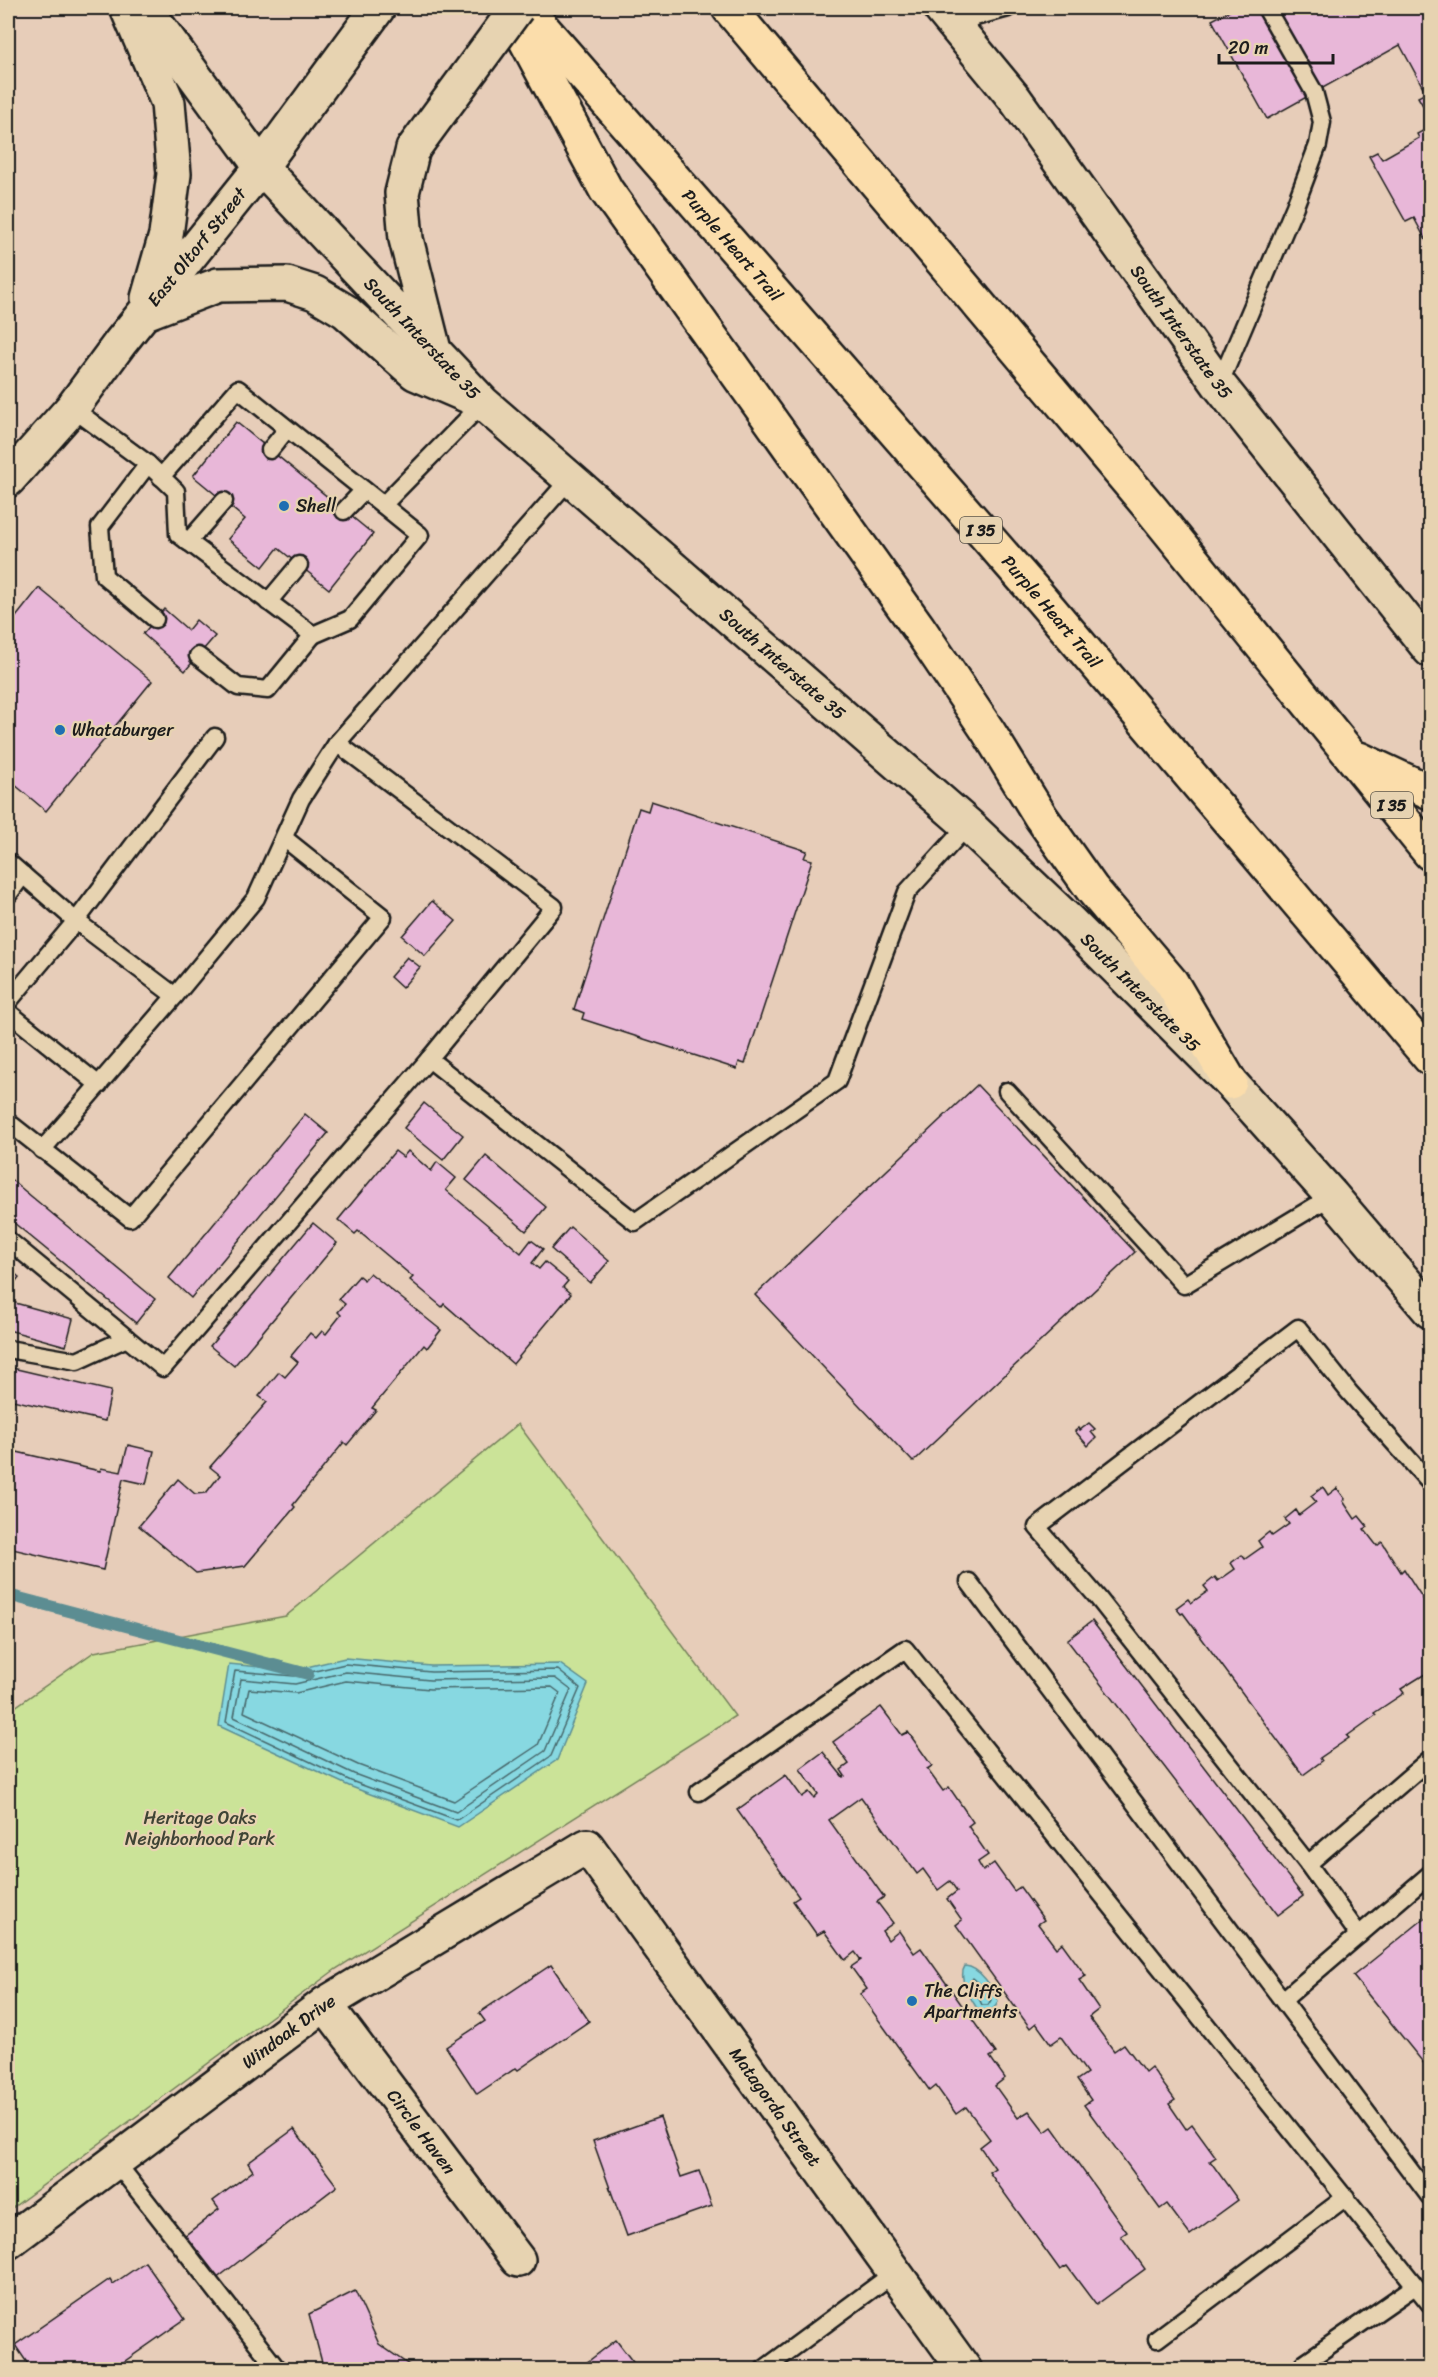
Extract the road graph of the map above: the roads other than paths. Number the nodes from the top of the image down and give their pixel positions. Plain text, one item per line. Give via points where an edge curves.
1 (127, 8) edge
2 (145, 8) edge
3 (378, 8) edge
4 (508, 8) edge
5 (517, 8) edge
6 (525, 8) edge
7 (729, 8) edge
8 (1008, 8) edge
9 (1266, 8) edge
10 (947, 15) edge
11 (261, 166) junction
12 (143, 314) junction
13 (433, 348) junction
14 (1219, 385) junction
15 (483, 403) junction
16 (72, 408) junction
17 (287, 429) junction
18 (270, 450) dead end
19 (148, 464) junction
20 (161, 477) junction
21 (8, 480) edge
22 (569, 480) junction
23 (364, 490) junction
24 (224, 501) dead end
25 (384, 505) junction
26 (344, 511) dead end
27 (188, 542) junction
28 (299, 565) dead end
29 (268, 602) junction
30 (155, 619) dead end
31 (313, 635) junction
32 (1427, 637) edge
33 (198, 656) dead end
34 (215, 737) dead end
35 (337, 743) junction
36 (1354, 757) junction
37 (1431, 792) edge
38 (968, 825) junction
39 (284, 838) junction
40 (1431, 853) edge
41 (8, 862) edge
42 (23, 875) junction
43 (8, 895) edge
44 (76, 921) junction
45 (175, 996) junction
46 (8, 1002) edge
47 (8, 1012) edge
48 (1431, 1058) edge
49 (429, 1059) junction
50 (1230, 1082) junction
51 (99, 1085) junction
52 (1007, 1091) dead end
53 (8, 1122) edge
54 (42, 1150) junction
55 (1332, 1196) junction
56 (8, 1240) edge
57 (1431, 1311) edge
58 (127, 1338) junction
59 (8, 1349) edge
60 (1431, 1482) edge
61 (969, 1582) dead end
62 (1431, 1759) edge
63 (699, 1792) dead end
64 (587, 1846) joint
65 (1308, 1864) junction
66 (1431, 1874) edge
67 (1359, 1935) junction
68 (1283, 2000) junction
69 (325, 2004) junction
70 (115, 2161) junction
71 (1346, 2197) junction
72 (1431, 2197) edge
73 (8, 2242) edge
74 (518, 2260) dead end
75 (894, 2273) junction
76 (1415, 2286) junction
77 (1431, 2304) edge
78 (1157, 2339) dead end
79 (1304, 2363) dead end
80 (278, 2370) edge
81 (763, 2370) edge
82 (965, 2370) edge

1 - 12 main road via 168,103 174,174 166,236
2 - 11 main road, South Interstate 35
3 - 11 main road, East Oltorf Street
4 - 50 highway via 606,190 918,627 1092,889 1171,982
5 - 13 main road, bridge via 413,149 402,193 406,239
6 - 48 highway, Purple Heart Trail / I 35 via 1049,609
7 - 36 highway, I 35 via 1152,510
8 - 10 lane
9 - 14 lane via 1314,92 1322,122 1310,169
10 - 14 main road, South Interstate 35 via 1015,99
11 - 12 main road, East Oltorf Street
11 - 13 main road, South Interstate 35
12 - 15 main road via 218,285 286,284 315,293 345,311 416,373
12 - 16 main road, East Oltorf Street
13 - 15 main road, South Interstate 35
14 - 32 main road, South Interstate 35
15 - 22 main road, South Interstate 35
15 - 25 lane
16 - 19 lane
16 - 21 main road, East Oltorf Street
17 - 18 lane
17 - 20 lane via 238,389
17 - 23 lane
19 - 20 lane
19 - 30 lane via 100,527 104,576
20 - 27 lane via 176,491 178,534
22 - 35 lane
22 - 38 main road, South Interstate 35
23 - 25 lane
23 - 26 lane
24 - 27 lane
25 - 31 lane via 420,535 350,619
27 - 29 lane
28 - 29 lane
29 - 31 lane
31 - 33 lane via 268,690 238,687
34 - 44 lane
35 - 39 lane via 301,799
35 - 49 lane via 554,907
36 - 37 highway
36 - 40 highway, I 35
38 - 49 lane via 908,892 837,1081 635,1222
38 - 50 main road, South Interstate 35
39 - 45 lane via 256,898
39 - 54 lane via 382,917 130,1218
41 - 42 lane
42 - 43 lane
42 - 44 lane
44 - 45 lane
44 - 46 lane
45 - 51 lane
47 - 51 lane
49 - 58 lane via 163,1368
50 - 55 main road, South Interstate 35
51 - 54 lane
52 - 55 lane via 1184,1284
53 - 54 lane
55 - 57 main road, South Interstate 35
56 - 58 lane
58 - 59 lane via 77,1360
60 - 65 lane via 1349,1392 1298,1328 1037,1527 1098,1598
61 - 68 lane
62 - 65 lane
63 - 71 lane via 905,1649
64 - 69 main road, Windoak Drive
64 - 75 main road, Matagorda Street
65 - 67 lane
66 - 67 lane
67 - 68 lane
68 - 72 lane
69 - 70 main road, Windoak Drive
69 - 74 main road, Circle Haven
70 - 73 main road, Windoak Drive
70 - 80 lane
71 - 76 lane
71 - 78 lane
75 - 81 lane
75 - 82 main road, Matagorda Street
76 - 77 lane
76 - 79 lane

